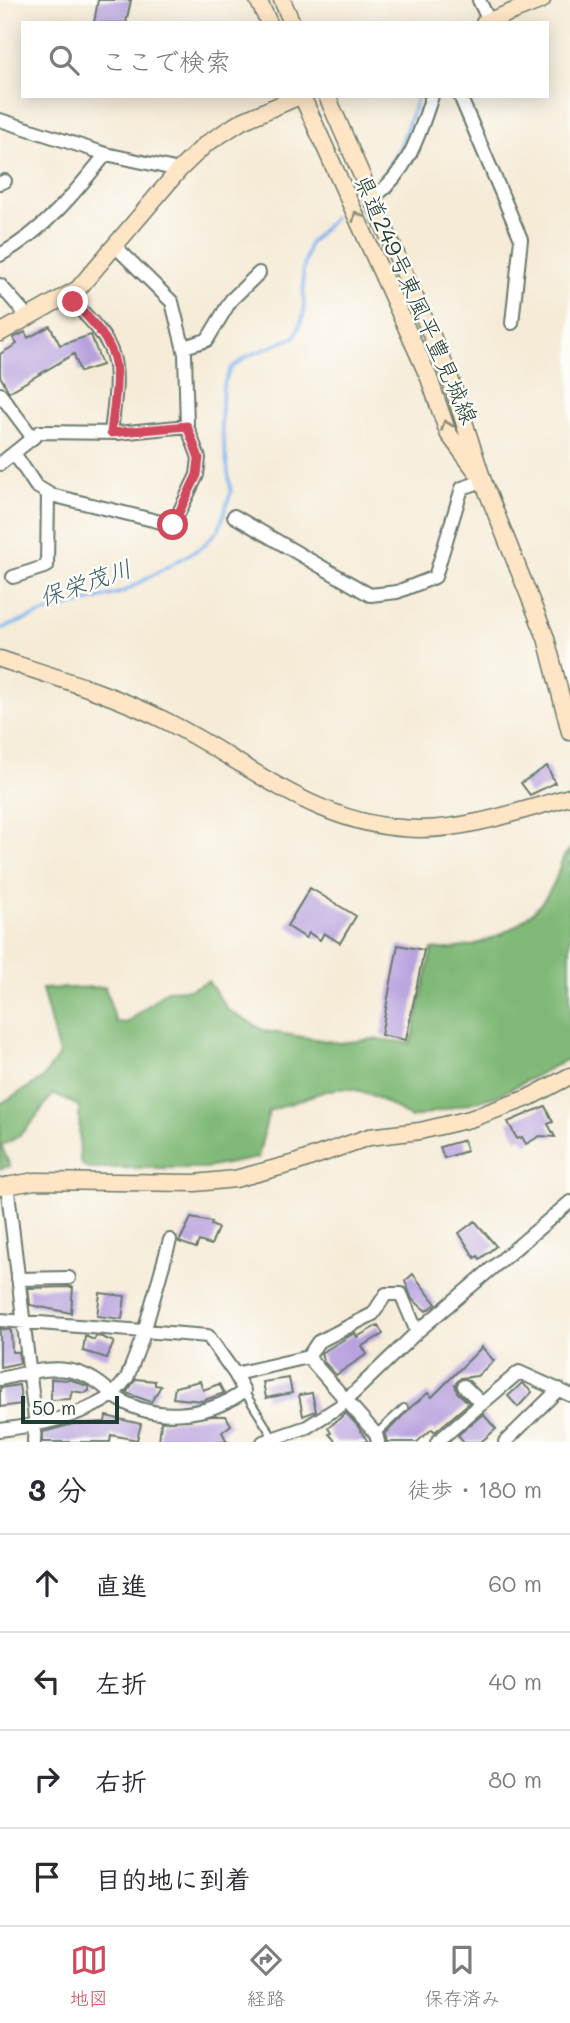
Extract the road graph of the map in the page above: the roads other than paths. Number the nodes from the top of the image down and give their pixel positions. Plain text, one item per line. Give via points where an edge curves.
1 (258, 0) edge
2 (282, 0) edge
3 (479, 0) edge
4 (542, 0) edge
5 (268, 21) edge
6 (291, 21) edge
7 (486, 21) edge
8 (489, 21) edge
9 (297, 98) edge
10 (302, 98) edge
11 (328, 98) edge
12 (431, 98) edge
13 (461, 98) edge
14 (0, 120) edge
15 (106, 154) junction
16 (180, 170) junction
17 (373, 198) junction
18 (116, 246) junction
19 (0, 255) edge
20 (259, 273) dead end
21 (0, 285) edge
22 (66, 295) junction
23 (29, 317) junction
24 (512, 323) dead end
25 (0, 333) edge
26 (184, 347) junction
27 (0, 394) edge
28 (187, 426) junction
29 (111, 433) junction
30 (33, 438) junction
31 (14, 453) junction
32 (0, 464) edge
33 (483, 481) junction
34 (48, 493) junction
35 (234, 516) dead end
36 (13, 577) dead end
37 (0, 659) edge
38 (570, 732) edge
39 (570, 797) edge
40 (570, 1076) edge
41 (4, 1186) edge
42 (570, 1202) edge
43 (170, 1240) dead end
44 (69, 1278) dead end
45 (18, 1279) junction
46 (0, 1320) edge
47 (22, 1323) junction
48 (143, 1332) junction
49 (417, 1332) junction
50 (307, 1357) junction
51 (27, 1372) junction
52 (235, 1374) junction
53 (0, 1379) edge
54 (464, 1386) dead end
55 (243, 1391) junction
56 (564, 1392) edge
57 (113, 1395) junction
58 (346, 1400) junction
59 (482, 1404) junction
60 (404, 1408) dead end
61 (35, 1426) junction
62 (0, 1430) edge
63 (377, 1439) edge
64 (276, 1440) edge
65 (34, 1442) edge
66 (437, 1442) edge
67 (505, 1442) edge

1 - 5 street
2 - 6 street
3 - 7 street
4 - 8 street
9 - 16 street via 223,132
33 -> 10 street, 県道249号東風平豊見城線 via 448,433 429,378
11 - 17 street, 県道249号東風平豊見城線
12 - 17 street via 414,150 393,183
13 - 24 street via 522,239
14 - 15 street
15 - 16 street
15 - 19 street via 60,211 28,239
16 - 18 street
17 - 33 street, 県道249号東風平豊見城線 via 449,375
18 - 22 street via 78,289
18 - 26 street via 172,302
20 - 26 street via 231,300 207,340
21 - 23 street
22 - 23 street
22 - 29 street via 111,345 117,386
23 - 25 street
26 - 28 street
27 - 30 street
28 - 29 street
28 - 34 street via 199,458 197,475 173,525
29 - 30 street via 40,432
30 - 31 street
31 - 32 street
31 - 34 street via 36,486
33 - 35 street via 462,488 435,577 397,592 370,596
33 - 38 street via 546,638
34 - 36 street via 47,566
37 - 39 street via 109,695 164,720 285,792 357,821 419,829 456,826
40 - 41 street via 480,1116 369,1137 234,1179 195,1183 35,1181
41 - 45 street
42 - 49 street
43 - 48 street
44 - 45 street
45 - 47 street
46 - 47 street
47 - 48 street
47 - 51 street
48 - 52 street via 208,1336
48 - 57 street via 127,1378
49 - 50 street via 401,1294 386,1294 373,1314 318,1342
49 - 58 street
50 - 52 street
50 - 58 street
51 - 53 street
51 - 57 street via 75,1370 95,1377
51 - 61 street
52 - 55 street
54 - 59 street
55 - 57 street via 211,1410 184,1413 139,1407
55 - 64 lane
56 - 59 street via 519,1372
56 - 67 street
57 - 61 street via 96,1406
58 - 63 street
58 - 64 street via 307,1427
59 - 66 street
60 - 63 lane
61 - 62 street
61 - 65 street

